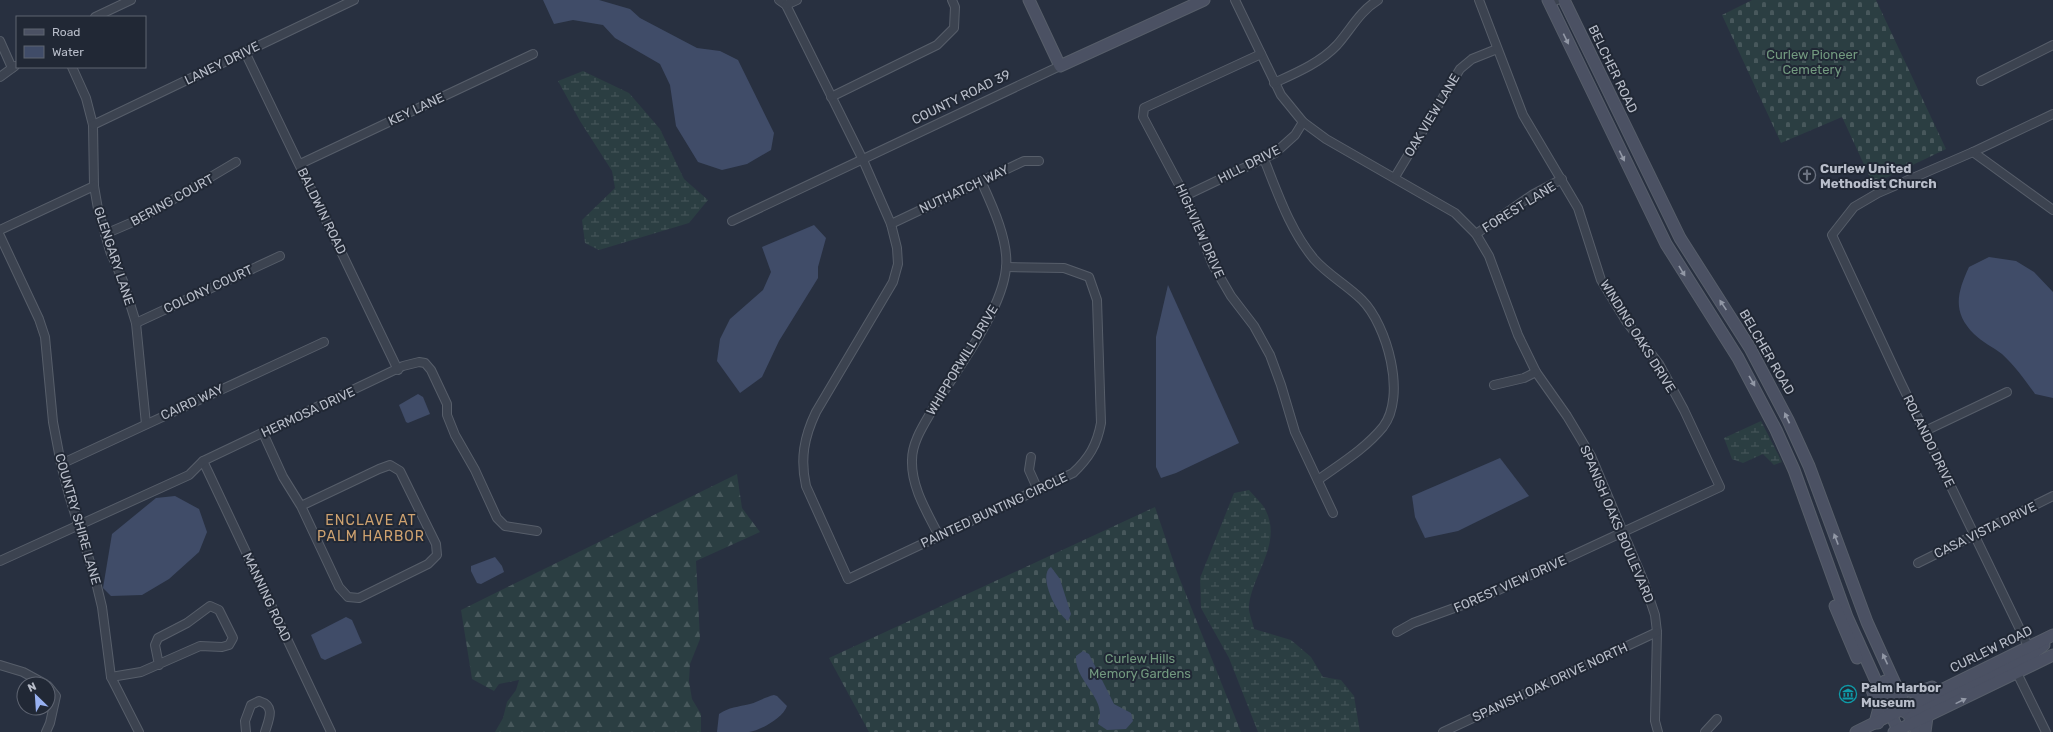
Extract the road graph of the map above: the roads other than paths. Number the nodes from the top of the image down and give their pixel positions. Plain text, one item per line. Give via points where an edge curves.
1 (131, 0) edge
2 (779, 0) edge
3 (797, 0) edge
4 (952, 0) edge
5 (1029, 0) edge
6 (1204, 0) edge
7 (1236, 0) edge
8 (1378, 0) edge
9 (1479, 0) edge
10 (1564, 0) edge
11 (352, 1) edge
12 (1551, 1) edge
13 (786, 5) junction
14 (97, 16) edge
15 (0, 41) edge
16 (2053, 45) edge
17 (1497, 49) junction
18 (245, 52) junction
19 (533, 54) dead end
20 (1261, 54) junction
21 (1060, 66) junction
22 (15, 67) edge
23 (72, 68) edge
24 (0, 78) edge
25 (1981, 81) dead end
26 (1274, 83) junction
27 (832, 97) junction
28 (2053, 114) edge
29 (1304, 122) junction
30 (94, 125) junction
31 (1973, 152) junction
32 (1264, 159) junction
33 (863, 160) junction
34 (1040, 161) dead end
35 (236, 162) dead end
36 (300, 164) junction
37 (1395, 177) junction
38 (1562, 179) junction
39 (981, 181) junction
40 (94, 186) junction
41 (1185, 196) junction
42 (2053, 210) edge
43 (732, 221) dead end
44 (891, 224) junction
45 (0, 230) edge
46 (105, 234) junction
47 (1476, 234) junction
48 (0, 236) edge
49 (280, 256) dead end
50 (1006, 267) junction
51 (136, 323) junction
52 (324, 342) dead end
53 (398, 370) junction
54 (1536, 372) junction
55 (1494, 385) dead end
56 (2007, 392) dead end
57 (146, 424) junction
58 (1924, 431) junction
59 (262, 433) junction
60 (1031, 457) dead end
61 (203, 461) junction
62 (61, 464) junction
63 (1318, 480) junction
64 (1038, 490) junction
65 (2053, 496) edge
66 (301, 506) junction
67 (1333, 513) dead end
68 (79, 525) junction
69 (537, 531) dead end
70 (1624, 532) junction
71 (1975, 534) junction
72 (939, 536) junction
73 (1824, 554) junction
74 (0, 561) edge
75 (1918, 563) dead end
76 (1396, 632) dead end
77 (1657, 632) junction
78 (2053, 635) edge
79 (2053, 639) edge
80 (2028, 646) junction
81 (2053, 655) edge
82 (1999, 661) junction
83 (0, 665) edge
84 (159, 665) junction
85 (2017, 673) junction
86 (30, 676) edge
87 (111, 677) junction
88 (1898, 687) junction
89 (52, 716) edge
90 (1927, 717) junction
91 (1717, 719) dead end
92 (1902, 722) edge
93 (1877, 727) edge
94 (46, 732) edge
95 (139, 732) edge
96 (244, 732) edge
97 (265, 732) edge
98 (331, 732) edge
99 (1443, 732) edge
100 (1658, 732) edge
101 (1705, 732) edge
102 (1856, 732) edge
103 (1925, 732) edge
104 (2046, 732) edge

1 - 14 street
2 - 13 street
3 - 13 street
4 - 27 street via 955,7 954,28 937,45
5 - 21 main road
6 - 21 main road, COUNTY ROAD 39
7 - 20 street, SPANISH OAKS BOULEVARD
8 - 26 street via 1363,12 1332,50 1303,70
9 - 17 street, WINDING OAKS DRIVE
88 -> 10 main road, BELCHER ROAD via 1867,622 1788,420 1750,348 1680,238
11 - 18 street, LANEY DRIVE
12 -> 73 main road via 1666,244 1757,390 1794,470
13 - 27 street
15 - 22 street
16 - 25 street
17 - 37 street, OAK VIEW LANE via 1472,59 1460,69
17 - 38 street, WINDING OAKS DRIVE via 1523,114
18 - 30 street, LANEY DRIVE
18 - 36 street, BALDWIN ROAD
19 - 36 street, KEY LANE
20 - 26 street, SPANISH OAKS BOULEVARD
20 - 41 street, HIGHVIEW DRIVE via 1144,108 1143,117
21 - 33 street, COUNTY ROAD 39
22 - 24 street
23 - 30 street, GLENGARY LANE via 86,98
26 - 29 street, SPANISH OAKS BOULEVARD
27 - 33 street
28 - 31 street
29 - 32 street, HILL DRIVE via 1287,144
29 - 37 street, SPANISH OAKS BOULEVARD via 1326,139
30 - 40 street, GLENGARY LANE
31 - 42 street
31 - 58 street, ROLANDO DRIVE via 1878,193 1854,207 1832,235
32 - 41 street, HILL DRIVE
32 - 63 street via 1290,223 1307,250 1327,272 1362,300 1376,319 1386,342 1391,363 1395,391 1384,425 1366,445
33 - 43 street, COUNTY ROAD 39
33 - 44 street
34 - 39 street, NUTHATCH WAY via 1024,162
35 - 46 street, BERING COURT via 140,219
36 - 53 street, BALDWIN ROAD
37 - 47 street, SPANISH OAKS BOULEVARD via 1455,213
38 - 47 street, FOREST LANE
38 - 70 street, WINDING OAKS DRIVE via 1578,208 1601,280 1626,321 1659,364 1720,487
39 - 44 street, NUTHATCH WAY
39 - 50 street, WHIPPORWILL DRIVE via 998,221
40 - 45 street
40 - 46 street, GLENGARY LANE
41 - 63 street, HIGHVIEW DRIVE via 1213,265 1270,355 1295,432
44 - 72 street, PAINTED BUNTING CIRCLE via 898,264 894,282 808,429 802,450 806,486 848,579
46 - 51 street, GLENGARY LANE
47 - 54 street, SPANISH OAKS BOULEVARD via 1489,256 1510,318
48 - 62 street, COUNTRY SHIRE LANE via 39,318 45,337 53,422
49 - 51 street, COLONY COURT
50 - 64 street, PAINTED BUNTING CIRCLE via 1064,268 1089,277 1097,300 1101,423 1098,440 1086,462 1073,473
50 - 72 street, WHIPPORWILL DRIVE via 992,313 919,433 914,446 914,480
51 - 57 street, GLENGARY LANE
52 - 57 street, CAIRD WAY
53 - 59 street, HERMOSA DRIVE
53 - 69 street, HERMOSA DRIVE via 403,366 425,363 431,370 446,404 447,415 455,435 475,470 496,518 505,526
54 - 55 street via 1524,378
54 - 70 street, SPANISH OAKS BOULEVARD via 1584,443
56 - 58 street
57 - 62 street, CAIRD WAY
58 - 71 street, ROLANDO DRIVE
59 - 61 street, HERMOSA DRIVE
59 - 66 street via 283,477
60 - 64 street via 1029,470
61 - 68 street, HERMOSA DRIVE via 189,475
61 - 98 street, MANNING ROAD
62 - 68 street, COUNTRY SHIRE LANE
63 - 67 street, HIGHVIEW DRIVE
64 - 72 street, PAINTED BUNTING CIRCLE
65 - 71 street, CASA VISTA DRIVE
66 - 66 street via 339,587 348,597 358,598 428,564 437,555 436,544 400,471 390,466
68 - 74 street, HERMOSA DRIVE
68 - 87 street, COUNTRY SHIRE LANE via 102,607
70 - 76 street, FOREST VIEW DRIVE via 1479,599 1413,623
70 - 77 street, SPANISH OAKS BOULEVARD via 1644,582
71 - 75 street, CASA VISTA DRIVE
71 - 80 street, ROLANDO DRIVE
73 - 92 main road via 1847,617
73 - 93 main road via 1831,592 1840,620 1877,701
77 - 99 street, SPANISH OAK DRIVE NORTH
77 - 100 street, SPANISH OAKS BOULEVARD via 1655,721
78 - 80 main road, CURLEW ROAD
79 - 92 main road via 2032,654 1927,706
80 - 82 main road, CURLEW ROAD
81 - 85 main road, CURLEW ROAD
82 - 88 main road via 1974,666 1920,693 1911,693
82 - 92 main road, CURLEW ROAD
83 - 86 street
84 - 84 street via 200,646 222,647 229,644 233,638 219,610 210,606 187,623 158,638 155,645
84 - 87 street via 141,672
90 -> 85 main road, CURLEW ROAD
85 - 104 street
87 - 95 street, COUNTRY SHIRE LANE
88 - 92 main road, BELCHER ROAD
89 - 94 street
90 - 92 main road, CURLEW ROAD
90 - 103 main road
91 - 101 street
92 - 93 main road, CURLEW ROAD
93 - 102 main road, CURLEW ROAD
96 - 97 street via 251,705 259,701 270,708 271,714

